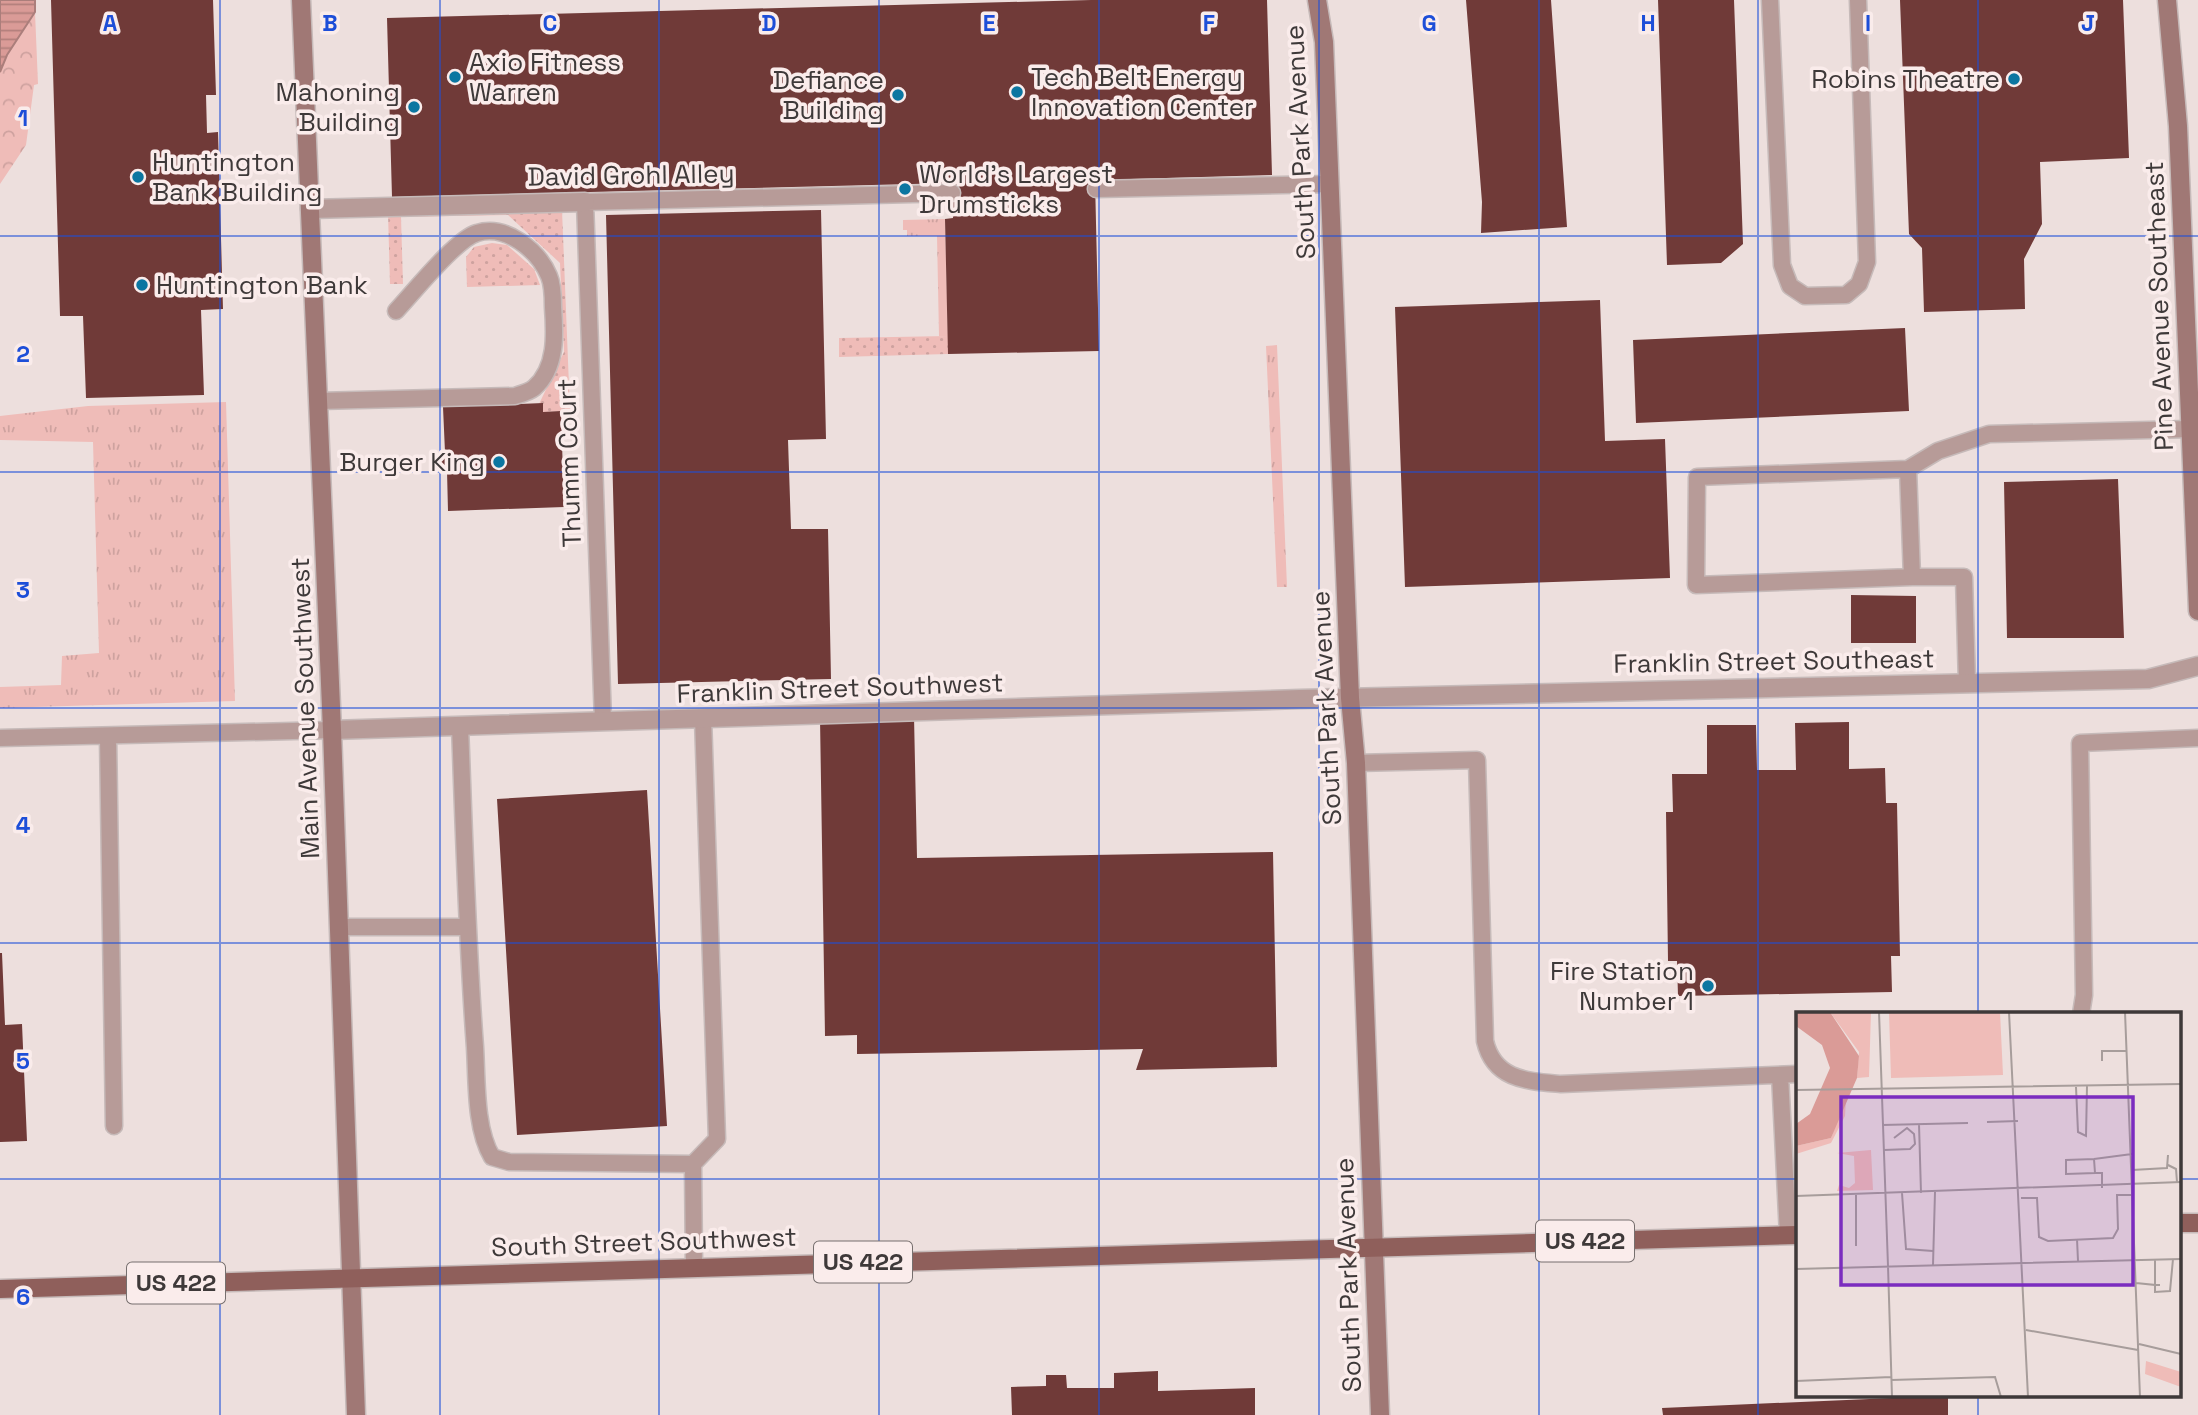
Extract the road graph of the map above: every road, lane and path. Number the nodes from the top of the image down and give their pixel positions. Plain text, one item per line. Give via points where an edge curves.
1 (301, 0) edge
2 (1317, 0) edge
3 (1770, 0) edge
4 (1858, 0) edge
5 (2167, 0) edge
6 (1330, 184) junction
7 (1096, 189) dead end
8 (953, 193) dead end
9 (585, 202) junction
10 (310, 209) junction
11 (396, 311) dead end
12 (318, 401) junction
13 (2189, 429) junction
14 (1908, 469) junction
15 (2196, 549) edge
16 (1912, 577) junction
17 (2198, 611) edge
18 (2198, 666) edge
19 (1966, 683) junction
20 (1350, 698) junction
21 (703, 718) junction
22 (603, 721) junction
23 (460, 726) junction
24 (332, 730) junction
25 (108, 736) junction
26 (0, 738) edge
27 (2198, 738) edge
28 (1356, 763) junction
29 (467, 926) junction
30 (340, 927) junction
31 (2081, 1012) edge
32 (1796, 1074) edge
33 (1780, 1075) junction
34 (114, 1126) dead end
35 (694, 1164) junction
36 (2180, 1223) edge
37 (2198, 1223) edge
38 (1793, 1235) edge
39 (1374, 1247) junction
40 (694, 1267) junction
41 (353, 1277) junction
42 (0, 1289) edge
43 (356, 1415) edge
44 (1380, 1415) edge

1 - 10 street, Main Avenue Southwest
2 - 6 street, South Park Avenue via 1324,42
3 - 4 lane via 1782,265 1790,286 1805,296 1846,295 1859,284 1867,262
5 - 13 street, Pine Avenue Southeast via 2178,126
6 - 7 lane
6 - 20 street, South Park Avenue
8 - 9 lane, David Grohl Alley
9 - 10 street, David Grohl Alley
9 - 22 lane, Thumm Court
10 - 12 street, Main Avenue Southwest
11 - 12 lane via 458,244 476,233 496,231 513,236 539,258 550,277 552,355 544,377 533,389 515,396
12 - 24 street, Main Avenue Southwest
13 - 14 lane via 1989,434 1938,451
13 - 15 street, Pine Avenue Southeast
14 - 16 lane
14 - 16 lane via 1697,477 1696,585
15 - 17 street, Pine Avenue Southeast
16 - 19 lane via 1964,577
18 - 19 street, Franklin Street Southeast via 2148,679
19 - 20 street, Franklin Street Southeast
20 - 21 street, Franklin Street Southwest
20 - 28 street, South Park Avenue
21 - 22 street, Franklin Street Southwest
21 - 35 lane via 717,1139
22 - 23 street, Franklin Street Southwest
23 - 24 street, Franklin Street Southwest
23 - 29 lane
24 - 25 lane
24 - 30 street, Main Avenue Southwest
25 - 26 lane
25 - 34 lane
27 - 31 lane via 2080,743
28 - 33 lane via 1477,760 1485,1041 1488,1056 1499,1067 1522,1080 1560,1084
28 - 39 street, South Park Avenue
29 - 30 lane
29 - 35 lane via 478,1099 485,1146 492,1157 509,1162
30 - 41 street, Main Avenue Southwest
32 - 33 lane
33 - 38 lane
35 - 40 lane
36 - 37 main road
38 - 39 main road, US 422
39 - 40 main road, South Street Southwest / US 422
39 - 44 street, South Park Avenue
40 - 41 main road, South Street Southwest / US 422
41 - 42 main road, South Street Southwest / US 422
41 - 43 street, Main Avenue Southwest

